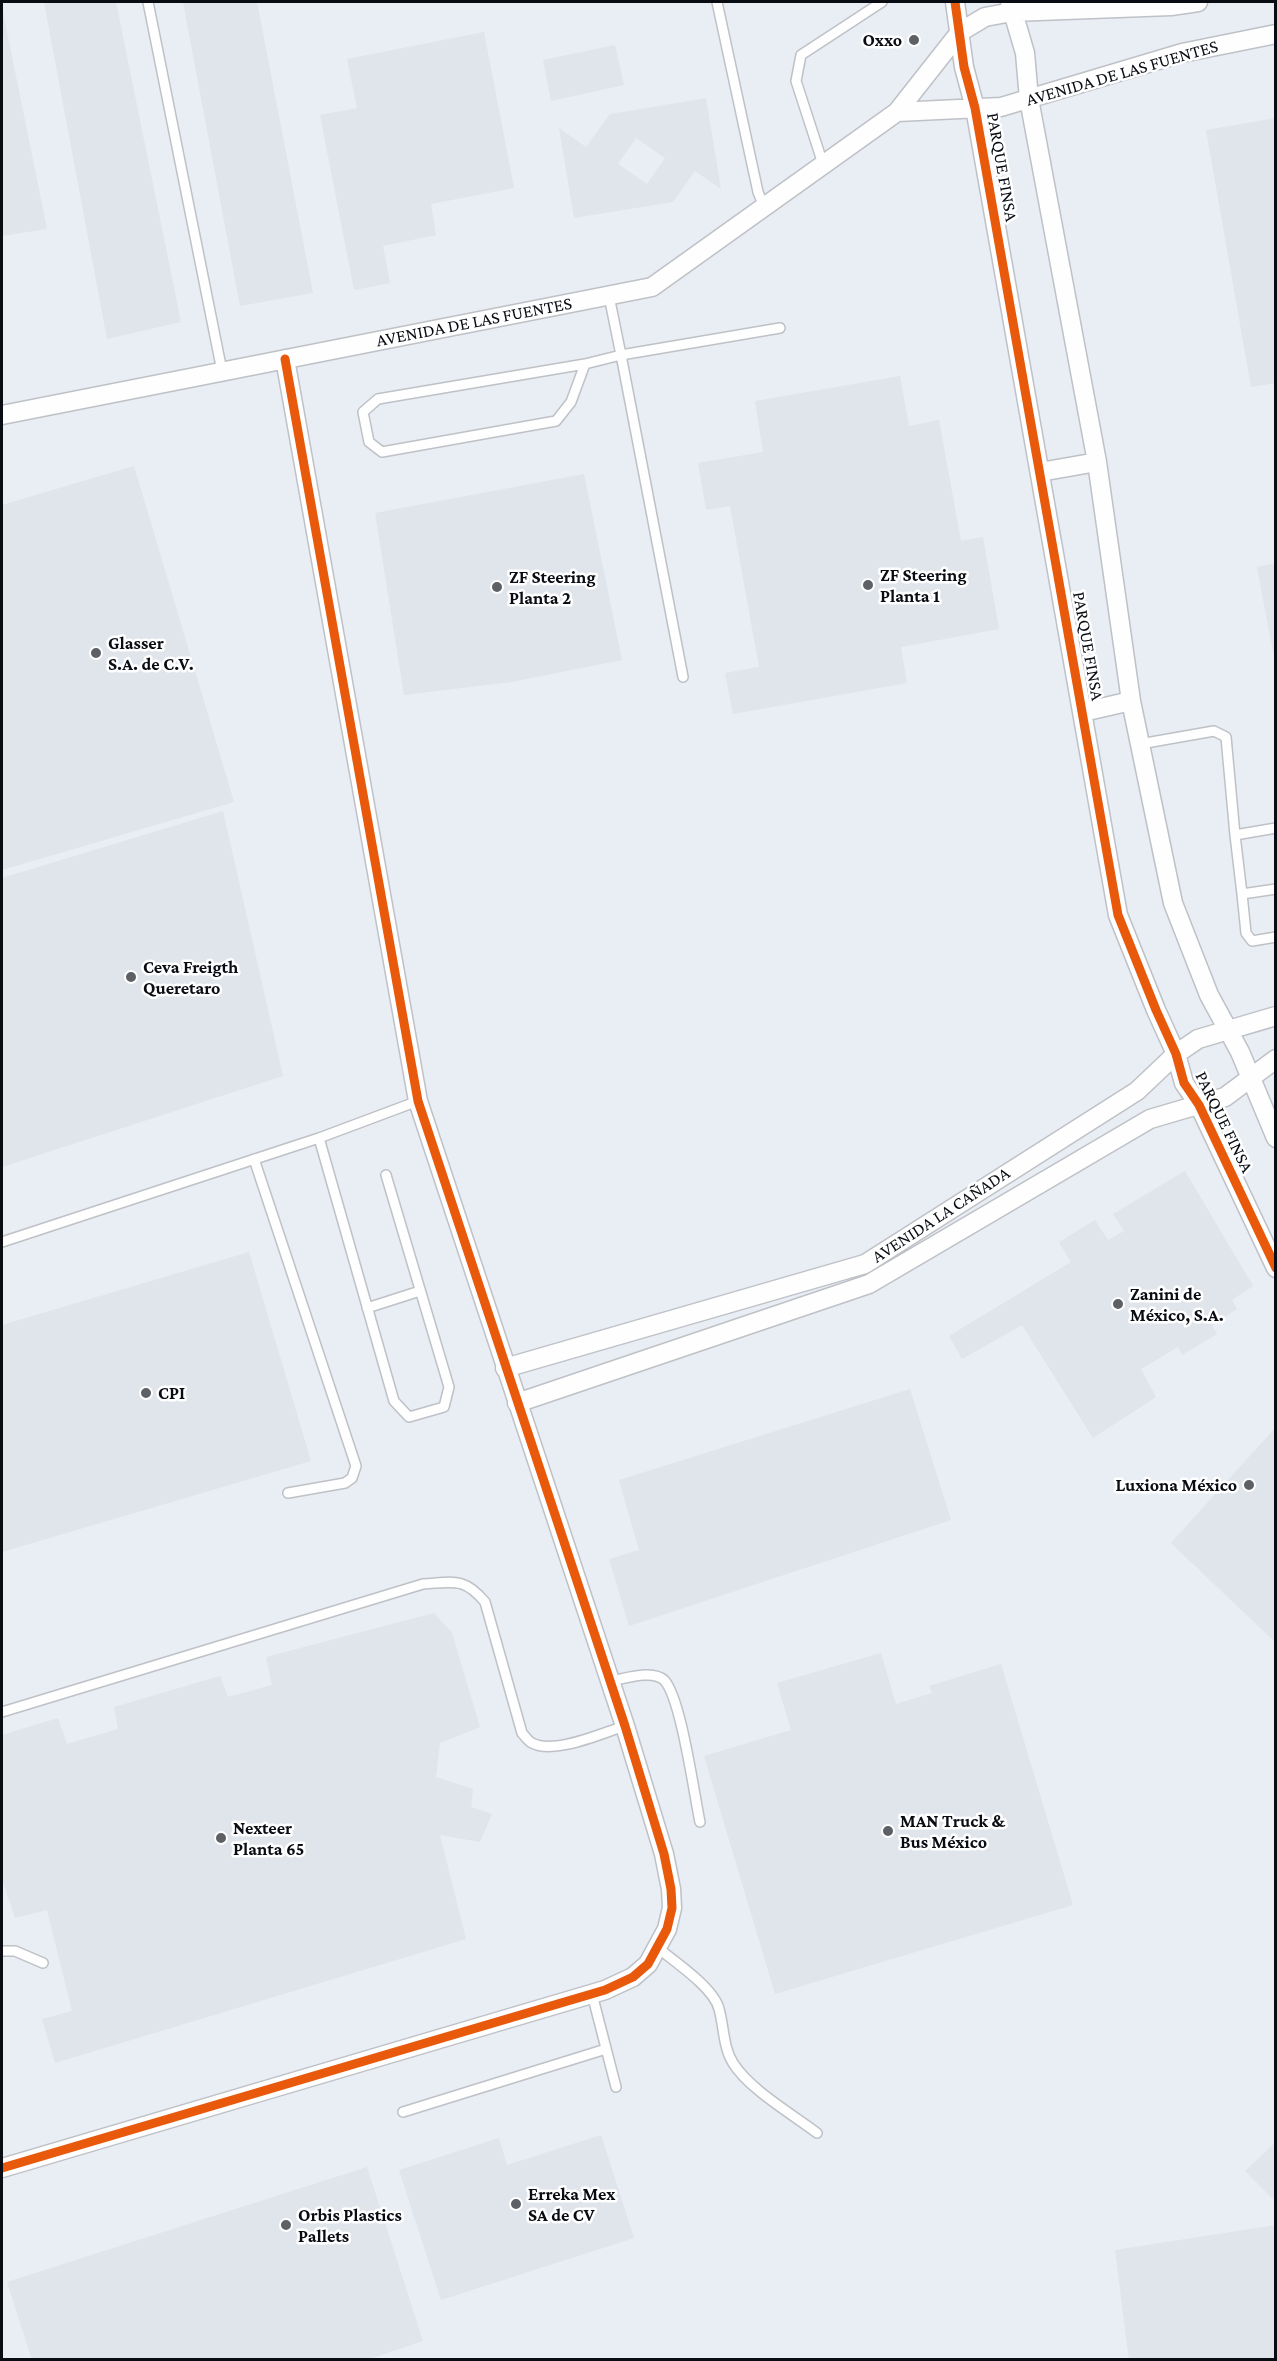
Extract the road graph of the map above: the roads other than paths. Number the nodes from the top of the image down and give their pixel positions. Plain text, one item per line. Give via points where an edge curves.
1 (148, 2) edge
2 (717, 2) edge
3 (882, 2) edge
4 (956, 2) edge
5 (1198, 2) edge
6 (1011, 7) edge
7 (960, 32) junction
8 (1275, 34) edge
9 (1029, 99) junction
10 (975, 108) junction
11 (897, 112) junction
12 (823, 164) junction
13 (764, 207) junction
14 (609, 296) junction
15 (780, 328) dead end
16 (621, 355) junction
17 (285, 359) junction
18 (585, 364) junction
19 (222, 371) junction
20 (2, 415) edge
21 (1097, 462) junction
22 (1040, 472) junction
23 (683, 676) dead end
24 (1131, 701) junction
25 (1083, 712) junction
26 (1140, 744) junction
27 (1275, 828) edge
28 (1235, 835) junction
29 (1275, 889) edge
30 (1242, 894) junction
31 (1275, 937) edge
32 (1275, 1016) edge
33 (1226, 1029) junction
34 (1176, 1054) junction
35 (1275, 1059) edge
36 (1249, 1080) junction
37 (418, 1101) junction
38 (1199, 1105) junction
39 (319, 1138) junction
40 (1275, 1138) edge
41 (254, 1159) junction
42 (386, 1175) dead end
43 (2, 1242) edge
44 (1275, 1268) edge
45 (420, 1291) junction
46 (367, 1308) junction
47 (505, 1368) junction
48 (517, 1403) junction
49 (288, 1494) dead end
50 (610, 1681) junction
51 (2, 1712) edge
52 (625, 1726) junction
53 (700, 1822) dead end
54 (658, 1948) junction
55 (2, 1951) edge
56 (43, 1964) dead end
57 (592, 1994) junction
58 (606, 2049) junction
59 (616, 2087) dead end
60 (403, 2112) dead end
61 (817, 2133) dead end
62 (2, 2168) edge

1 - 19 lane
2 - 13 lane
3 - 12 lane via 801,55 796,81
4 - 7 street, PARQUE FINSA
5 - 6 street, AVENIDA DE LAS FUENTES via 1171,6
6 - 7 street, AVENIDA DE LAS FUENTES
6 - 9 street via 1025,53
7 - 10 street, PARQUE FINSA
7 - 11 street, AVENIDA DE LAS FUENTES
8 - 9 street, AVENIDA DE LAS FUENTES via 1182,53
9 - 10 street, AVENIDA DE LAS FUENTES via 1001,107
9 - 21 street
10 - 11 street, AVENIDA DE LAS FUENTES
10 - 22 street, PARQUE FINSA
11 - 12 street, AVENIDA DE LAS FUENTES
12 - 13 street, AVENIDA DE LAS FUENTES
13 - 14 street, AVENIDA DE LAS FUENTES via 652,287
14 - 16 lane
14 - 17 street, AVENIDA DE LAS FUENTES
15 - 16 lane
16 - 18 lane
16 - 23 lane
17 - 19 street, AVENIDA DE LAS FUENTES
17 - 37 street
18 - 18 lane via 378,399 363,412 369,442 382,452 556,421 571,402
19 - 20 street, AVENIDA DE LAS FUENTES
21 - 22 street
21 - 24 street
22 - 25 street, PARQUE FINSA
24 - 25 street
24 - 26 street
25 - 34 street, PARQUE FINSA via 1119,915
26 - 28 lane via 1214,731 1226,738
26 - 33 street via 1173,903
27 - 28 lane
28 - 30 lane
29 - 30 lane
30 - 31 lane via 1246,933 1252,941
32 - 33 street, AVENIDA LA CAÑADA
33 - 34 street, AVENIDA LA CAÑADA via 1198,1039
33 - 36 street via 1240,1052
34 - 38 street, PARQUE FINSA via 1184,1083
34 - 47 street, AVENIDA LA CAÑADA via 1137,1090 865,1264
35 - 36 street
36 - 38 street via 1225,1097
36 - 40 street
37 - 39 lane
37 - 47 street
38 - 44 street, PARQUE FINSA
38 - 48 street via 1150,1119 869,1284
39 - 41 lane
39 - 46 lane
41 - 43 lane
41 - 49 lane via 356,1466 345,1484
42 - 45 lane
45 - 46 lane
45 - 46 lane via 449,1387 444,1407 409,1417 394,1401
47 - 48 street
48 - 50 street
50 - 52 street
50 - 53 lane via 651,1675 663,1679 675,1699
51 - 52 lane via 423,1584 455,1582 472,1587 485,1602 522,1733 531,1743 546,1747 571,1743
52 - 54 street via 671,1889 672,1908
54 - 57 street via 633,1977
54 - 61 lane via 706,1990 719,2007 732,2062
55 - 56 lane via 15,1951
57 - 58 lane
57 - 62 street
58 - 59 lane
58 - 60 lane

